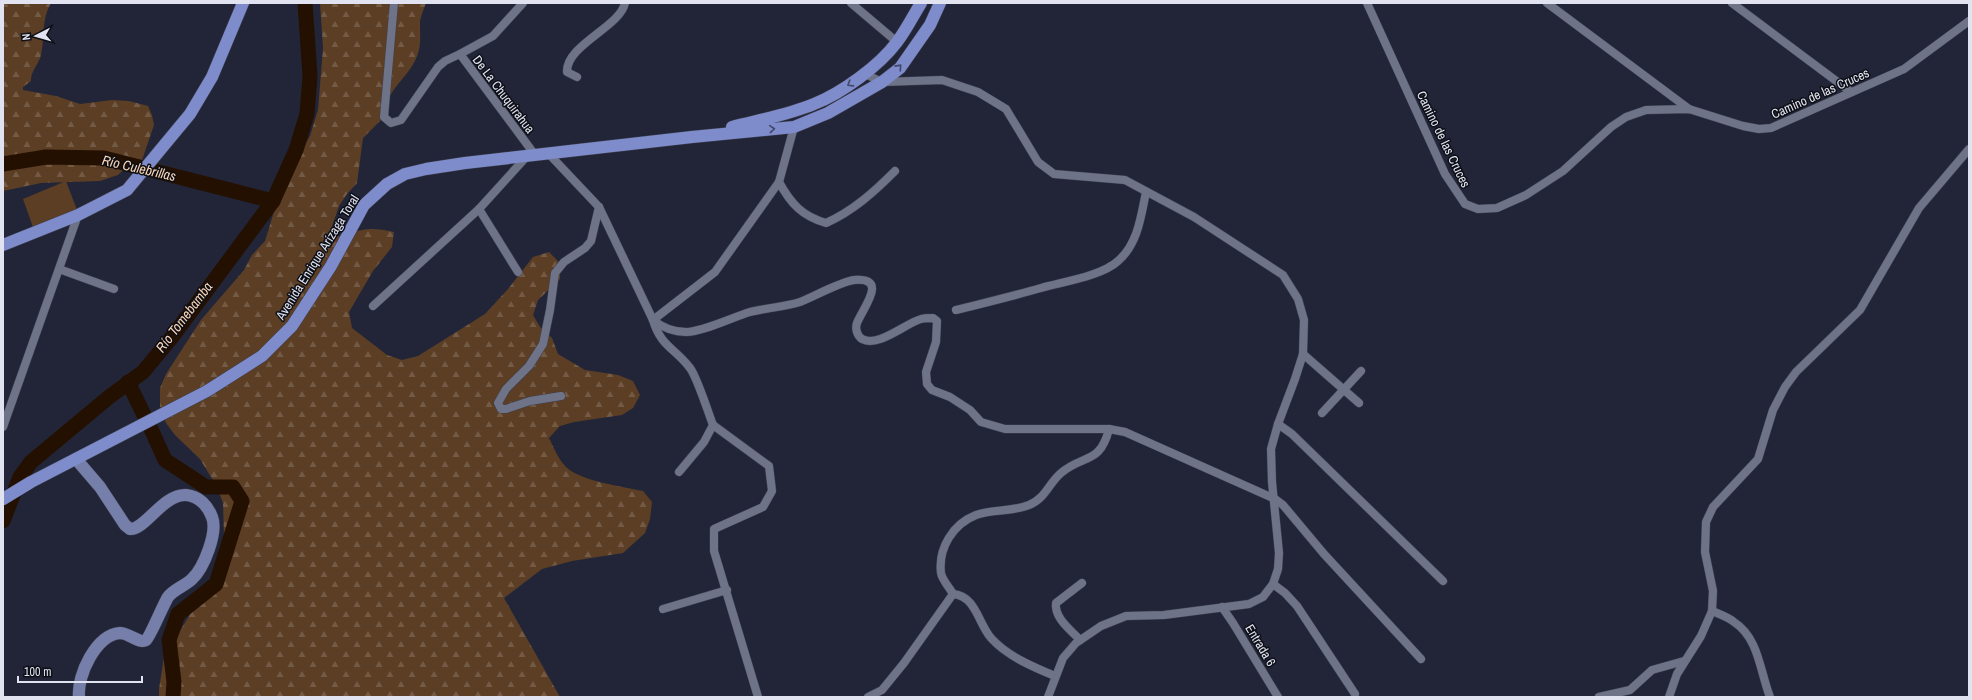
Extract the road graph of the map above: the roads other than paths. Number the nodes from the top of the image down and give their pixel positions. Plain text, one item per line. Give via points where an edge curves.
1 (243, 3) edge
2 (394, 3) edge
3 (523, 3) edge
4 (625, 3) edge
5 (851, 3) edge
6 (921, 3) edge
7 (940, 3) edge
8 (1367, 3) edge
9 (1547, 3) edge
10 (1732, 3) edge
11 (1969, 20) edge
12 (897, 42) junction
13 (460, 54) junction
14 (865, 74) junction
15 (576, 77) dead end
16 (882, 82) junction
17 (1851, 92) junction
18 (1689, 109) junction
19 (794, 127) junction
20 (692, 136) junction
21 (1969, 149) edge
22 (548, 154) junction
23 (532, 155) junction
24 (895, 171) dead end
25 (779, 182) junction
26 (1146, 192) junction
27 (599, 207) junction
28 (479, 209) junction
29 (78, 215) junction
30 (3, 245) edge
31 (59, 270) junction
32 (518, 272) dead end
33 (114, 289) dead end
34 (373, 306) dead end
35 (956, 310) dead end
36 (653, 320) junction
37 (1303, 354) junction
38 (1361, 371) dead end
39 (1343, 388) junction
40 (561, 396) dead end
41 (1359, 403) dead end
42 (1322, 413) dead end
43 (1278, 424) junction
44 (713, 425) junction
45 (3, 428) edge
46 (1109, 429) junction
47 (76, 459) junction
48 (679, 472) dead end
49 (3, 499) edge
50 (1274, 499) junction
51 (1443, 581) dead end
52 (1082, 583) dead end
53 (1273, 584) junction
54 (727, 590) junction
55 (953, 594) junction
56 (1222, 607) junction
57 (663, 609) dead end
58 (1712, 611) junction
59 (1080, 640) junction
60 (1420, 659) dead end
61 (1684, 661) junction
62 (1054, 676) junction
63 (1355, 694) dead end
64 (79, 697) edge
65 (758, 697) edge
66 (868, 697) edge
67 (1048, 697) edge
68 (1278, 697) edge
69 (1599, 697) edge
70 (1669, 697) edge
71 (1770, 697) edge

1 - 29 main road via 212,77 190,114 127,190
2 - 13 street, De La Chuquirahua via 384,117 392,123 401,120 438,67
3 - 13 street via 493,36
4 - 15 street via 624,8 569,61 567,72
5 - 12 street
6 - 12 main road, Avenida Enrique Arízaga Toral
16 -> 7 main road, Avenida Enrique Arízaga Toral via 900,68 930,25
8 - 18 street, Camino de las Cruces via 1445,174 1465,204 1478,210 1497,208 1526,195 1563,171 1611,127 1626,117 1646,110
9 - 18 street
10 - 17 street
11 - 17 street, Camino de las Cruces via 1912,65
12 - 14 main road, Avenida Enrique Arízaga Toral via 882,60
13 - 23 street, De La Chuquirahua
14 - 16 street
14 -> 20 main road, Avenida Enrique Arízaga Toral via 815,104
16 - 19 main road, Avenida Enrique Arízaga Toral via 828,113
16 - 26 street via 942,80 978,92 1006,109 1038,162 1054,174 1125,180
17 - 18 street, Camino de las Cruces via 1771,128 1743,126
20 -> 19 main road, Avenida Enrique Arízaga Toral
19 - 25 street
20 - 22 main road, Avenida Enrique Arízaga Toral
21 - 58 street via 1920,208 1860,310 1796,372 1773,410 1758,459 1713,507 1706,522 1705,552 1713,591
22 - 23 main road, Avenida Enrique Arízaga Toral
22 - 27 street
23 - 28 street
23 - 47 main road, Avenida Enrique Arízaga Toral via 426,169 405,174 387,184 364,205 331,266 292,326 262,356 207,391
24 - 25 street via 860,203 844,215 826,223 803,214
25 - 36 street via 715,272
26 - 35 street via 1139,228 1127,251 1110,268
26 - 37 street via 1194,217 1283,275 1298,299 1304,320
27 - 36 street
27 - 40 street via 591,241 558,267 555,273 543,344 529,366 506,389 498,403 501,409 506,409 530,401
28 - 32 street
28 - 34 street
29 - 30 main road
29 - 31 street
31 - 33 street
31 - 45 street
36 - 44 street via 662,341 691,369
36 - 46 street via 669,330 689,332 750,313 799,302 852,280 865,281 870,284 872,296 856,324 857,333 863,339 871,341 893,334 921,319 933,318 937,321 938,329 926,372 927,384 932,390 950,397 970,410 981,422 1005,429
37 - 39 street
37 - 43 street
38 - 39 street
39 - 41 street
39 - 42 street
43 - 50 street via 1271,450
43 - 51 street via 1292,434
44 - 48 street via 704,442
44 - 54 street via 768,466 772,490 763,507 714,529 714,551
46 - 50 street via 1125,432
46 - 55 street via 1106,443 1093,457 1060,474 1041,498 1020,509 976,515 957,526 945,543 941,574
47 - 49 main road, Avenida Enrique Arízaga Toral
47 - 64 street via 130,529 136,528 174,497 185,495 195,497 208,508 213,519 214,534 201,566 194,577 169,595 148,638 143,641 121,633 113,635 97,647 84,667
50 - 53 street via 1279,553 1278,569
50 - 60 street via 1283,505
52 - 59 street via 1056,603 1055,610
53 - 56 street via 1263,597 1249,604
53 - 63 street via 1297,606
54 - 57 street
54 - 65 street
55 - 62 street via 962,595 969,600 991,638 1001,647
55 - 66 street via 882,690
56 - 59 street via 1164,615 1126,616 1101,626
56 - 68 street, Entrada 6
58 - 61 street via 1701,636
58 - 71 street via 1735,622 1745,632 1758,656
59 - 62 street via 1063,658
61 - 69 street via 1652,670 1630,690
61 - 70 street
62 - 67 street

